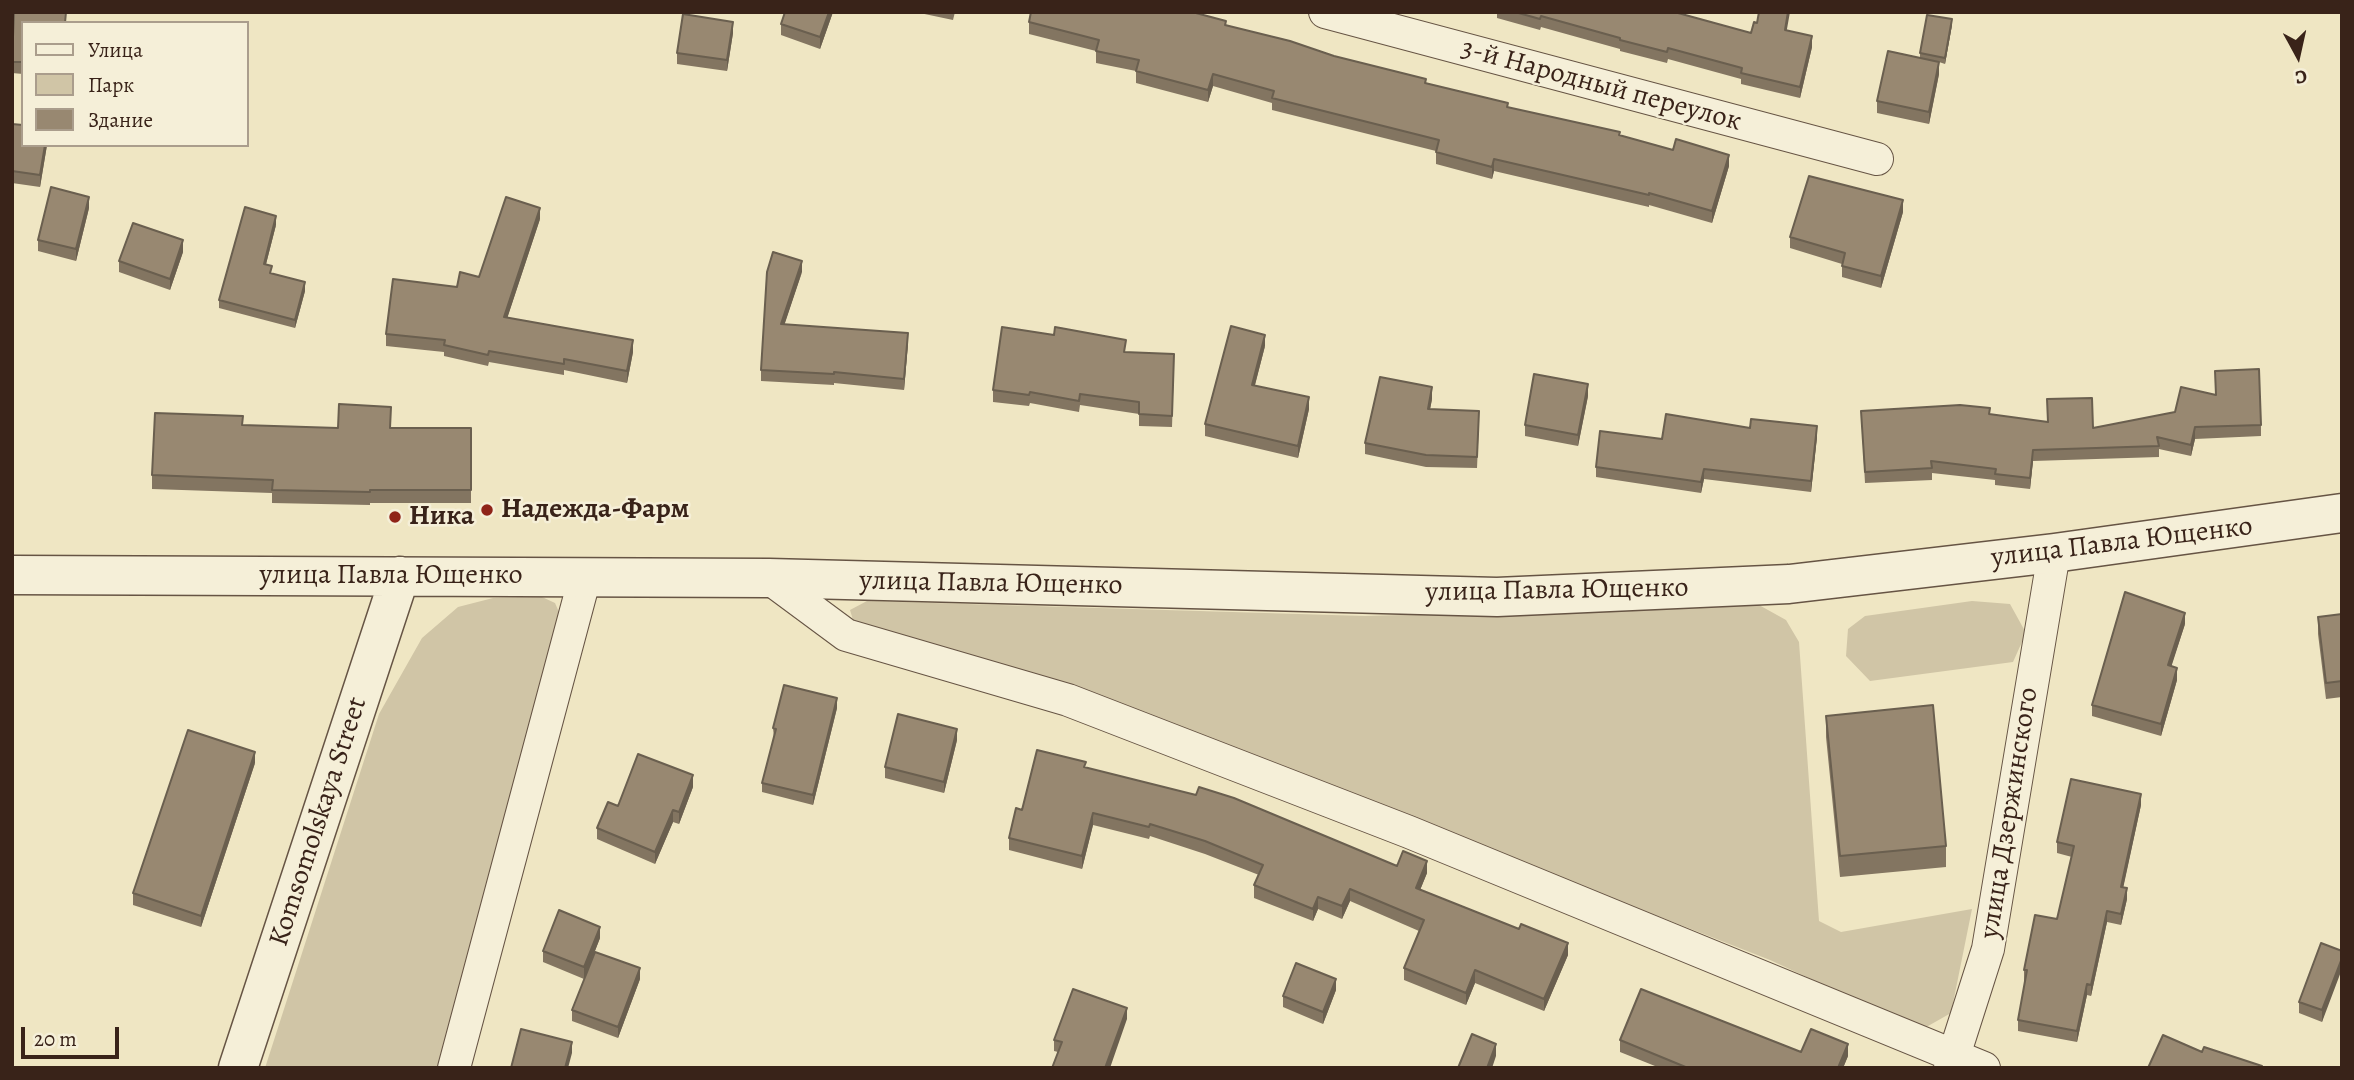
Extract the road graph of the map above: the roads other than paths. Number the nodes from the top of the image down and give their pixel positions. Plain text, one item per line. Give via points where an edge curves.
1 (1325, 12) edge
2 (1877, 159) dead end
3 (2342, 513) edge
4 (2054, 554) junction
5 (12, 575) edge
6 (400, 576) junction
7 (585, 576) junction
8 (769, 578) junction
9 (1952, 1061) edge
10 (238, 1068) edge
11 (454, 1068) edge
12 (1984, 1068) edge

1 - 2 street, 3-й Народный переулок
3 - 4 street, улица Павла Ющенко
4 - 8 street, улица Павла Ющенко via 1789,584 1497,597
4 - 9 street, улица Дзержинского via 1988,949
5 - 6 street, улица Павла Ющенко
6 - 7 street, улица Павла Ющенко
6 - 10 street, Komsomolskaya Street
7 - 8 street, улица Павла Ющенко
7 - 11 street
8 - 9 street, улица Павла Ющенко via 846,635 1081,705 1422,837
9 - 12 street, улица Павла Ющенко

